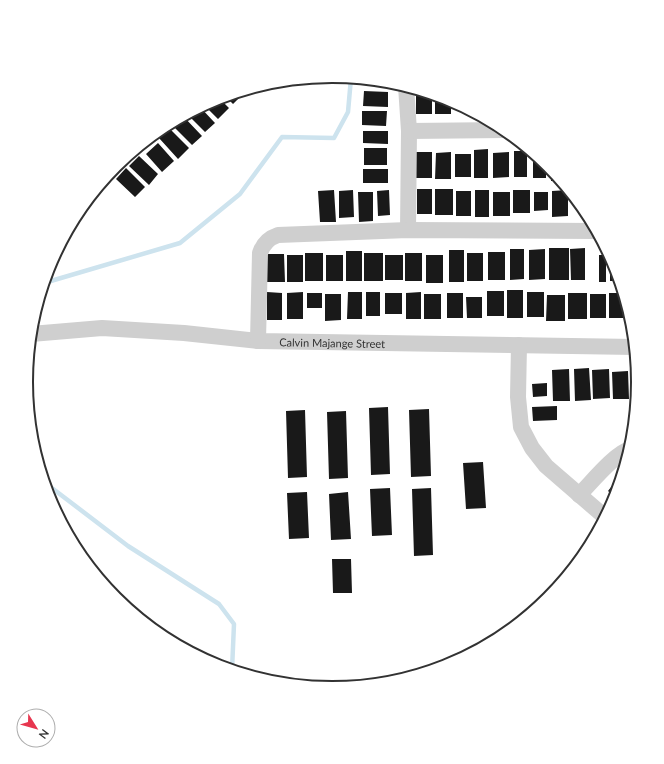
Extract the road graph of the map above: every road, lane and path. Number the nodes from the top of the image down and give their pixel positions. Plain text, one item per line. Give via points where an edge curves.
1 (406, 92) edge
2 (409, 130) junction
3 (493, 130) edge
4 (408, 230) junction
5 (590, 231) edge
6 (38, 333) edge
7 (258, 341) junction
8 (519, 345) junction
9 (628, 347) edge
10 (622, 452) edge
11 (579, 495) junction
12 (600, 513) edge

1 - 2 street
2 - 3 street
2 - 4 street
4 - 5 street
4 - 7 street via 271,237 260,253
6 - 7 street, Calvin Majange Street via 102,328
7 - 8 street, Calvin Majange Street
8 - 9 street, Calvin Majange Street
8 - 11 street via 518,397 521,427 532,448 546,466
10 - 11 street
11 - 12 street

